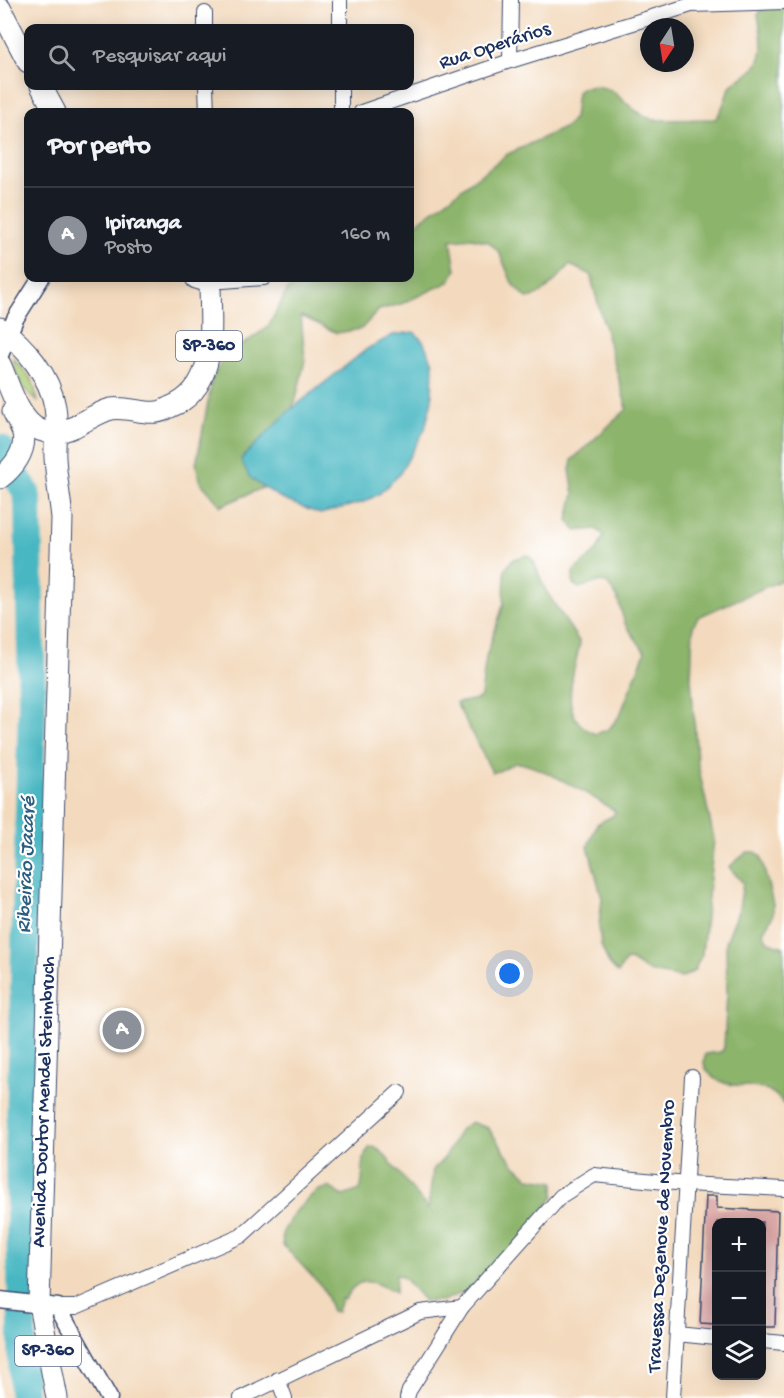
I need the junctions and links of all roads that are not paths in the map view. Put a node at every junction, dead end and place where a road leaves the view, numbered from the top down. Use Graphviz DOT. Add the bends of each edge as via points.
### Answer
graph roads {
  1 [pos="340,0"];
  2 [pos="511,0"];
  3 [pos="784,2"];
  4 [pos="690,3"];
  5 [pos="0,8"];
  6 [pos="204,13"];
  7 [pos="205,24"];
  8 [pos="340,24"];
  9 [pos="24,54"];
  10 [pos="510,61"];
  11 [pos="43,90"];
  12 [pos="206,90"];
  13 [pos="341,90"];
  14 [pos="53,108"];
  15 [pos="207,108"];
  16 [pos="341,108"];
  17 [pos="373,108"];
  18 [pos="38,282"];
  19 [pos="205,282"];
  20 [pos="4,331"];
  21 [pos="0,355"];
  22 [pos="0,364"];
  23 [pos="0,385"];
  24 [pos="56,432"];
  25 [pos="0,478"];
  26 [pos="692,1077"];
  27 [pos="399,1092"];
  28 [pos="686,1184"];
  29 [pos="784,1189"];
  30 [pos="0,1300"];
  31 [pos="42,1305"];
  32 [pos="462,1307"];
  33 [pos="677,1334"];
  34 [pos="712,1338"];
  35 [pos="766,1341"];
  36 [pos="784,1343"];
  37 [pos="278,1379"];
  38 [pos="57,1398"];
  39 [pos="109,1398"];
  40 [pos="241,1398"];
  41 [pos="285,1398"];
  42 [pos="407,1398"];
  43 [pos="673,1398"];
  1 -- 8 [label="street"];
  2 -- 10 [label="street"];
  3 -- 4 [label="street, Rua Operários"];
  4 -- 10 [label="street, Rua Operários"];
  5 -- 9 [label="main road"];
  6 -- 7 [label="street"];
  10 -- 17 [label="street, Rua Operários"];
  11 -- 14 [label="main road"];
  12 -- 15 [label="street"];
  13 -- 16 [label="street"];
  18 -- 20 [label="street"];
  19 -- 24 [label="main road, SP-360" via="209,351 203,377 192,393 158,412 112,409"];
  20 -- 21 [label="street"];
  20 -- 24 [label="main road, Avenida Doutor Mendel Steimbruch" via="27,352 51,392"];
  22 -- 24 [label="main road" via="21,413 38,430"];
  23 -- 25 [label="main road" via="23,434 20,455 11,470"];
  24 -- 31 [label="main road, Avenida Doutor Mendel Steimbruch / SP-360" via="55,462 63,518"];
  26 -- 28 [label="street, Travessa Dezenove de Novembro"];
  27 -- 31 [label="street" via="240,1236 76,1307"];
  28 -- 29 [label="street"];
  28 -- 32 [label="street" via="594,1175 561,1196"];
  28 -- 33 [label="street, Travessa Dezenove de Novembro"];
  30 -- 31 [label="street"];
  31 -- 38 [label="main road, SP-360"];
  31 -- 39 [label="street"];
  32 -- 37 [label="street" via="420,1312"];
  32 -- 42 [label="street"];
  33 -- 34 [label="street"];
  33 -- 43 [label="street, Travessa Dezenove de Novembro"];
  35 -- 36 [label="street"];
  37 -- 40 [label="street"];
  37 -- 41 [label="street"];
}
